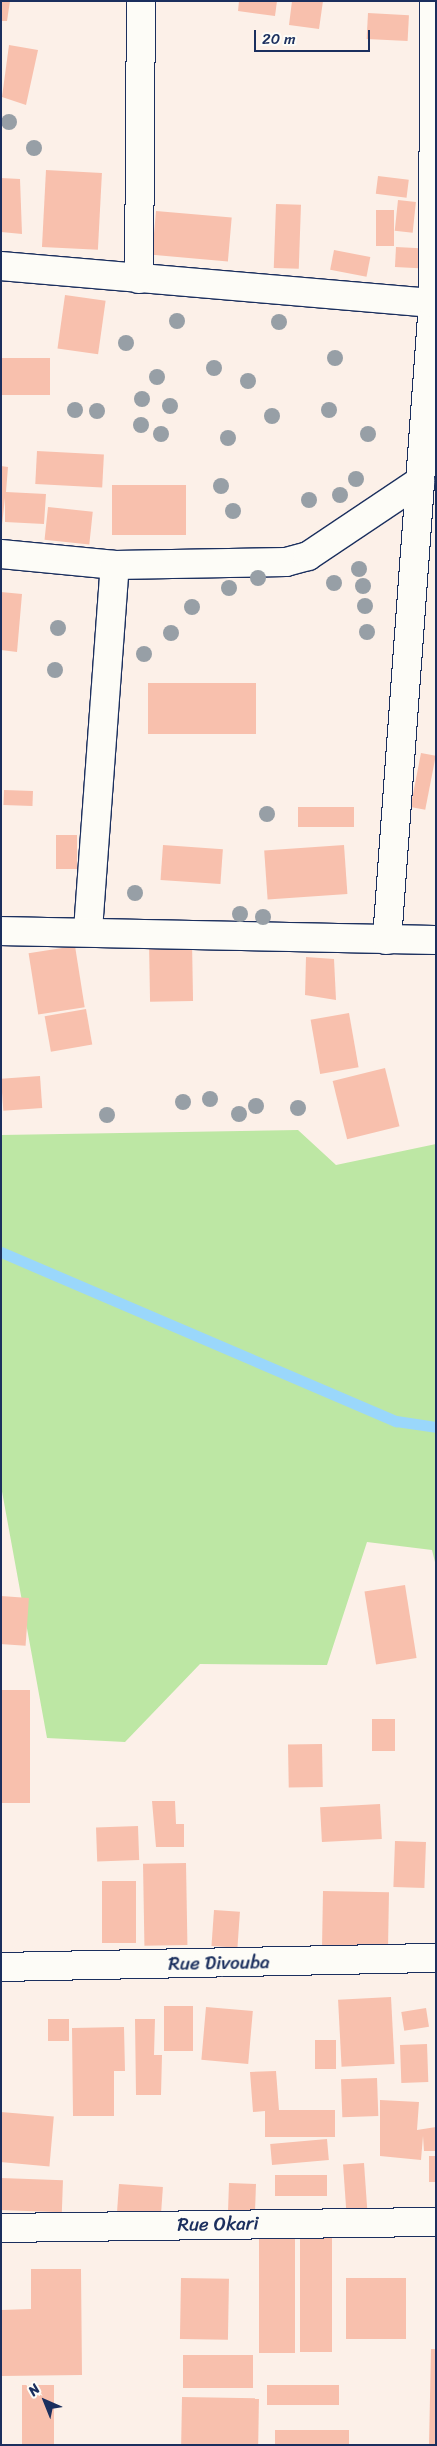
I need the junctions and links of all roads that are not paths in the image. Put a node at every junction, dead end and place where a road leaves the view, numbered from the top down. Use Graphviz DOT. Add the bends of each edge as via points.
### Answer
graph roads {
  1 [pos="141,1"];
  2 [pos="434,1"];
  3 [pos="434,168"];
  4 [pos="1,266"];
  5 [pos="138,279"];
  6 [pos="433,303"];
  7 [pos="430,445"];
  8 [pos="420,481"];
  9 [pos="1,554"];
  10 [pos="115,565"];
  11 [pos="88,930"];
  12 [pos="1,931"];
  13 [pos="387,940"];
  14 [pos="436,940"];
  15 [pos="436,1958"];
  16 [pos="1,1967"];
  17 [pos="436,2222"];
  18 [pos="1,2228"];
  1 -- 5 [label="street"];
  2 -- 3 [label="street"];
  3 -- 6 [label="street"];
  4 -- 5 [label="street"];
  5 -- 6 [label="street"];
  6 -- 7 [label="street"];
  7 -- 8 [label="street"];
  8 -- 10 [label="street" via="332,542 294,560"];
  8 -- 13 [label="street"];
  9 -- 10 [label="street"];
  10 -- 11 [label="street"];
  11 -- 12 [label="street"];
  11 -- 13 [label="street"];
  13 -- 14 [label="street"];
  15 -- 16 [label="street, Rue Divouba"];
  17 -- 18 [label="street, Rue Okari"];
}
